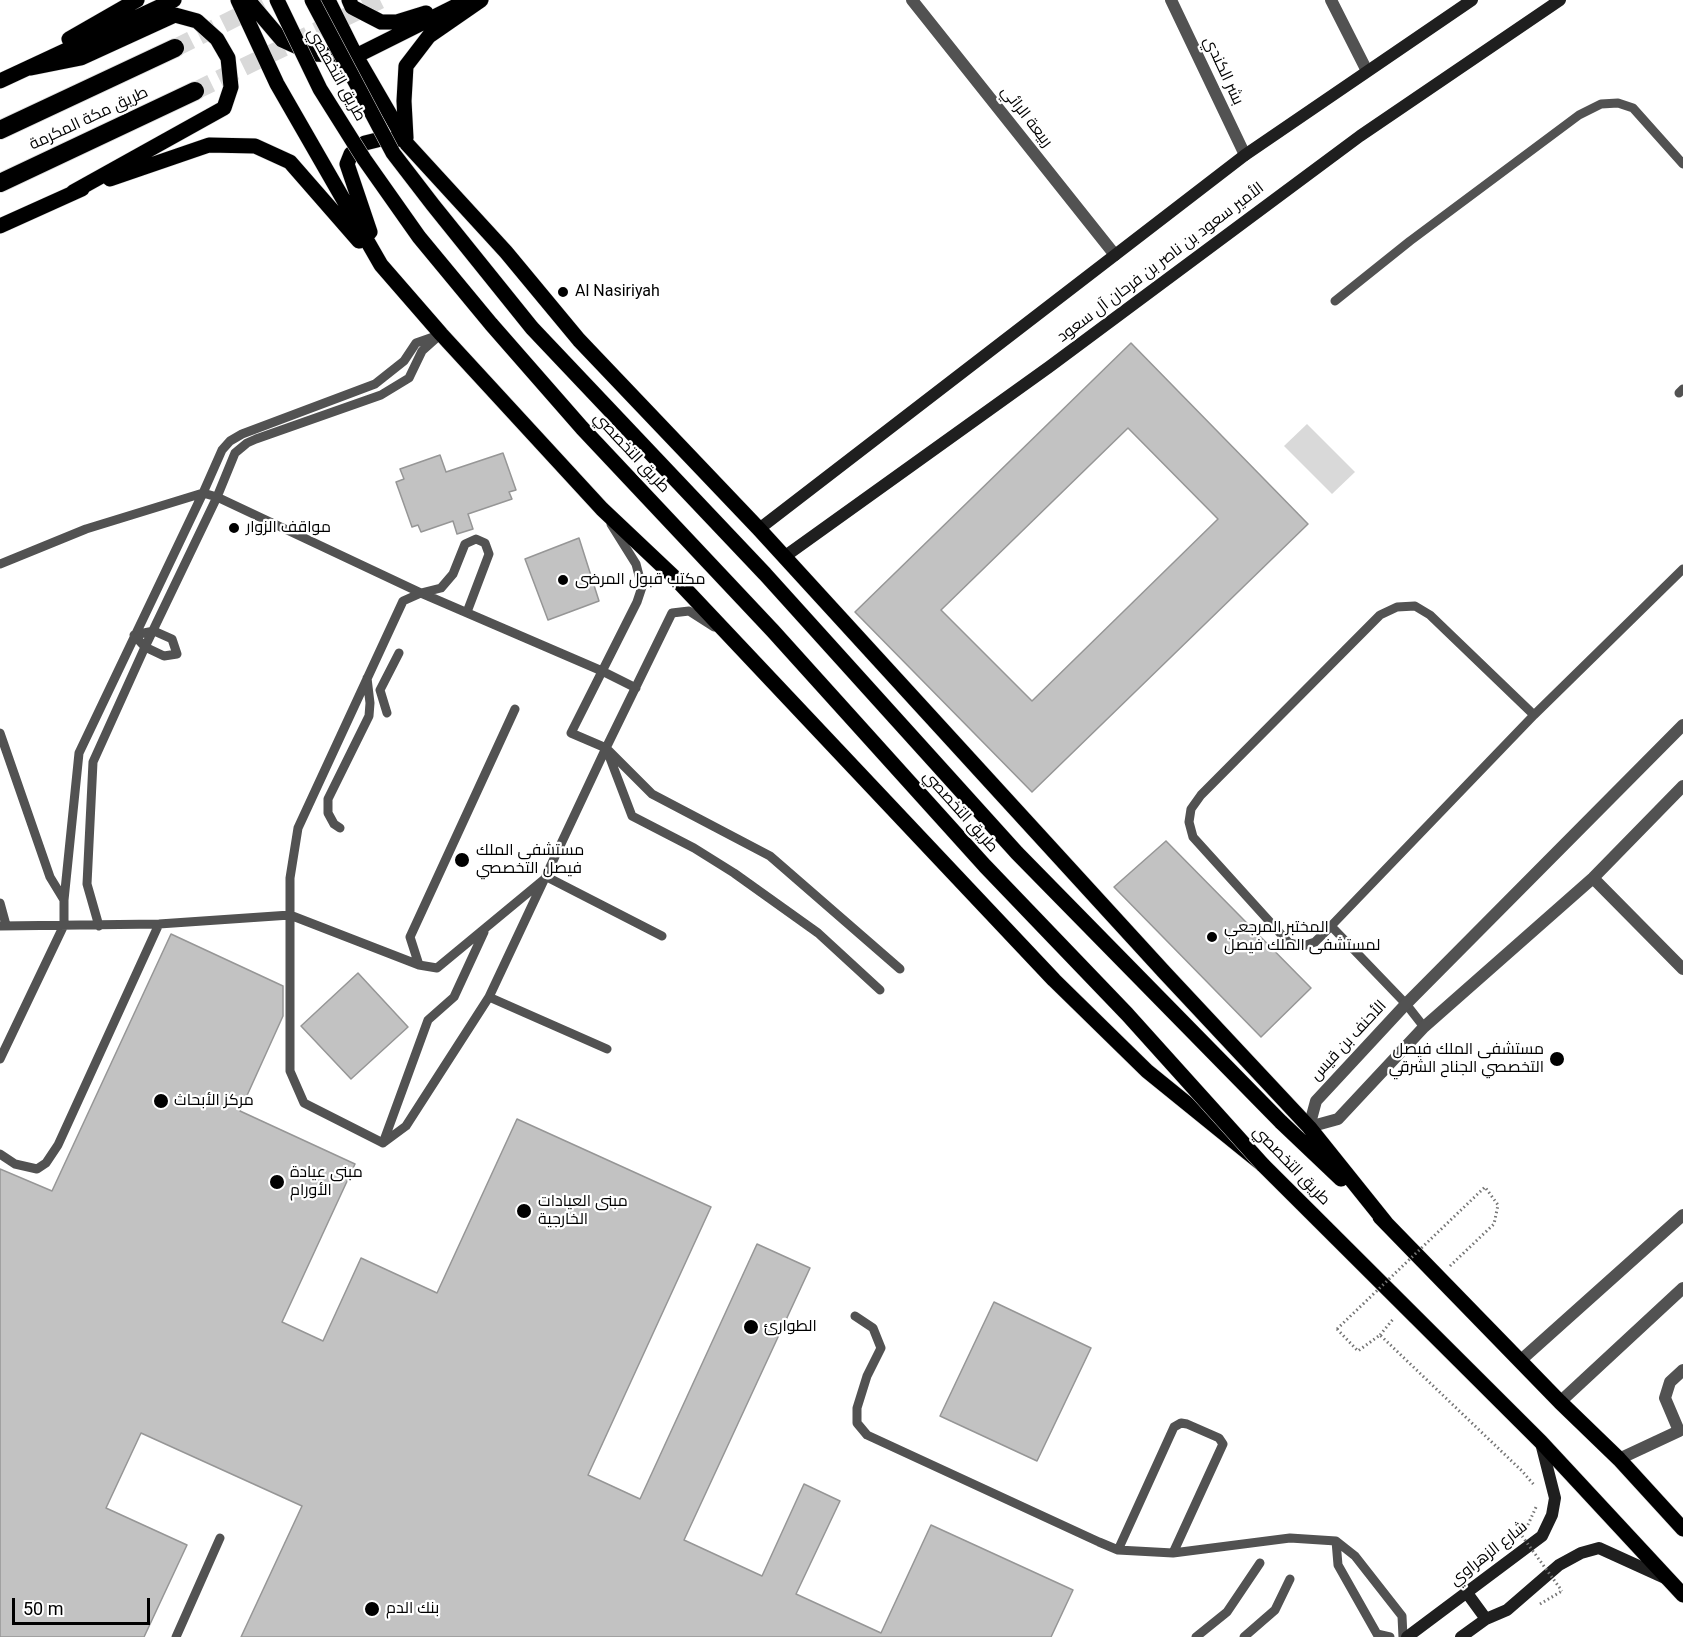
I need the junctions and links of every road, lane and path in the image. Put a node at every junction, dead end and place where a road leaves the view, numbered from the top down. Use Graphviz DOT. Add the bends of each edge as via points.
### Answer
graph roads {
  1 [pos="137,0"];
  2 [pos="174,0"];
  3 [pos="238,0"];
  4 [pos="248,0"];
  5 [pos="277,0"];
  6 [pos="312,0"];
  7 [pos="328,0"];
  8 [pos="349,0"];
  9 [pos="458,0"];
  10 [pos="468,0"];
  11 [pos="481,0"];
  12 [pos="912,0"];
  13 [pos="1171,0"];
  14 [pos="1331,0"];
  15 [pos="1472,0"];
  16 [pos="1560,0"];
  17 [pos="175,48"];
  18 [pos="356,56"];
  19 [pos="31,68"];
  20 [pos="1368,71"];
  21 [pos="0,81"];
  22 [pos="195,91"];
  23 [pos="0,130"];
  24 [pos="407,144"];
  25 [pos="1245,155"];
  26 [pos="1683,164"];
  27 [pos="0,183"];
  28 [pos="73,192"];
  29 [pos="0,226"];
  30 [pos="1115,255"];
  31 [pos="381,265"];
  32 [pos="1335,301"];
  33 [pos="441,334"];
  34 [pos="203,493"];
  35 [pos="217,497"];
  36 [pos="602,509"];
  37 [pos="759,529"];
  38 [pos="784,557"];
  39 [pos="0,564"];
  40 [pos="1683,568"];
  41 [pos="421,593"];
  42 [pos="467,612"];
  43 [pos="154,631"];
  44 [pos="134,635"];
  45 [pos="729,637"];
  46 [pos="145,647"];
  47 [pos="399,653"];
  48 [pos="602,671"];
  49 [pos="367,678"];
  50 [pos="636,688"];
  51 [pos="515,709"];
  52 [pos="387,713"];
  53 [pos="1534,715"];
  54 [pos="1683,725"];
  55 [pos="0,733"];
  56 [pos="606,747"];
  57 [pos="1683,786"];
  58 [pos="340,828"];
  59 [pos="547,877"];
  60 [pos="1593,878"];
  61 [pos="64,900"];
  62 [pos="0,903"];
  63 [pos="290,915"];
  64 [pos="159,924"];
  65 [pos="64,925"];
  66 [pos="3,926"];
  67 [pos="99,926"];
  68 [pos="1331,926"];
  69 [pos="485,929"];
  70 [pos="662,936"];
  71 [pos="419,965"];
  72 [pos="900,969"];
  73 [pos="1683,969"];
  74 [pos="880,990"];
  75 [pos="489,997"];
  76 [pos="1406,1004"];
  77 [pos="1424,1027"];
  78 [pos="607,1049"];
  79 [pos="0,1059"];
  80 [pos="1309,1127"];
  81 [pos="383,1143"];
  82 [pos="0,1154"];
  83 [pos="1263,1165"];
  84 [pos="1683,1215"];
  85 [pos="1386,1223"];
  86 [pos="1439,1277"];
  87 [pos="1683,1288"];
  88 [pos="855,1316"];
  89 [pos="1521,1360"];
  90 [pos="1683,1370"];
  91 [pos="1560,1402"];
  92 [pos="1541,1442"];
  93 [pos="1619,1459"];
  94 [pos="1541,1493"];
  95 [pos="1537,1504"];
  96 [pos="1683,1529"];
  97 [pos="220,1538"];
  98 [pos="1336,1541"];
  99 [pos="1118,1550"];
  100 [pos="1173,1554"];
  101 [pos="1260,1563"];
  102 [pos="1290,1579"];
  103 [pos="1670,1581"];
  104 [pos="1562,1591"];
  105 [pos="1467,1593"];
  106 [pos="1683,1595"];
  107 [pos="1486,1619"];
  108 [pos="176,1637"];
  109 [pos="1196,1637"];
  110 [pos="1244,1637"];
  111 [pos="1390,1637"];
  112 [pos="1405,1637"];
  113 [pos="1461,1637"];
  1 -- 19 [label="main road" via="68,40"];
  2 -- 19 [label="main road"];
  3 -- 31 [label="main road" via="277,84"];
  4 -- 18 [label="main road" via="282,40 313,54"];
  5 -- 83 [label="main road, طريق التخصصي, bridge" via="320,89 364,159 419,237 491,324 582,428"];
  6 -- 85 [label="main road, طريق التخصصي, bridge" via="393,153 532,328 765,574 1017,853 1281,1122"];
  7 -- 18 [label="main road"];
  8 -- 9 [label="main road" via="352,8 381,22 405,19"];
  10 -- 18 [label="main road"];
  11 -- 24 [label="main road" via="429,36 406,66"];
  12 -- 30 [label="street, ربيعة الرائي"];
  13 -- 25 [label="street, بشر الكندي"];
  14 -- 20 [label="street"];
  15 -- 20 [label="street, الأمير سعود بن ناصر بن فرحان آل سعود"];
  16 -- 38 [label="street, الأمير سعود بن ناصر بن فرحان آل سعود" via="1360,136"];
  17 -- 23 [label="highway, طريق مكة المكرمة"];
  18 -- 24 [label="main road"];
  19 -- 21 [label="main road"];
  19 -- 28 [label="main road" via="81,57 175,15 197,21 217,39 228,58 231,87 224,108"];
  20 -- 25 [label="street, الأمير سعود بن ناصر بن فرحان آل سعود"];
  22 -- 27 [label="highway, طريق مكة المكرمة"];
  24 -- 31 [label="main road" via="381,139 365,143 351,154 347,164"];
  24 -- 37 [label="main road" via="506,252 579,340"];
  25 -- 30 [label="street, الأمير سعود بن ناصر بن فرحان آل سعود"];
  26 -- 32 [label="lane" via="1633,108 1618,103 1601,104 1580,115 1410,240"];
  28 -- 29 [label="main road"];
  28 -- 31 [label="main road" via="209,145 255,146 290,162"];
  30 -- 37 [label="street, الأمير سعود بن ناصر بن فرحان آل سعود"];
  31 -- 33 [label="main road"];
  33 -- 34 [label="lane" via="416,343 404,361 375,384 230,441"];
  33 -- 35 [label="lane" via="422,351 410,378 381,395 247,443 235,453"];
  33 -- 36 [label="main road"];
  34 -- 35 [label="lane"];
  34 -- 39 [label="lane" via="86,530"];
  34 -- 44 [label="lane"];
  35 -- 41 [label="lane"];
  35 -- 43 [label="lane"];
  36 -- 45 [label="main road" via="674,577"];
  36 -- 48 [label="lane" via="636,564 642,587"];
  37 -- 38 [label="main road"];
  38 -- 80 [label="main road"];
  40 -- 53 [label="lane"];
  41 -- 42 [label="lane"];
  41 -- 42 [label="lane" via="441,588 453,574 465,544 476,540 485,543 489,554"];
  41 -- 49 [label="lane" via="403,601"];
  42 -- 48 [label="lane"];
  43 -- 44 [label="lane"];
  43 -- 46 [label="lane"];
  43 -- 46 [label="lane" via="172,639 177,654 164,656"];
  44 -- 46 [label="lane"];
  44 -- 61 [label="lane" via="79,753"];
  45 -- 50 [label="lane" via="689,611 672,613"];
  45 -- 83 [label="main road" via="1063,988 1147,1071"];
  46 -- 67 [label="lane" via="93,762 87,884"];
  47 -- 52 [label="lane" via="380,690"];
  48 -- 50 [label="lane"];
  48 -- 56 [label="lane" via="571,733"];
  49 -- 58 [label="lane" via="369,716 328,799 328,813"];
  49 -- 63 [label="lane" via="298,828 290,878"];
  50 -- 56 [label="lane"];
  51 -- 71 [label="lane" via="410,937"];
  53 -- 68 [label="lane"];
  53 -- 68 [label="lane" via="1430,615 1415,606 1397,607 1380,615 1201,795 1191,809 1193,837 1289,943 1303,946 1315,942"];
  54 -- 76 [label="street, الأحنف بن قيس"];
  55 -- 61 [label="lane" via="50,877"];
  56 -- 59 [label="lane"];
  56 -- 72 [label="lane" via="652,794 770,856"];
  56 -- 74 [label="lane" via="632,816 734,873 819,933"];
  57 -- 60 [label="street"];
  59 -- 69 [label="lane"];
  59 -- 70 [label="lane"];
  59 -- 75 [label="lane"];
  60 -- 73 [label="street"];
  60 -- 77 [label="street"];
  61 -- 65 [label="lane"];
  62 -- 66 [label="lane"];
  63 -- 64 [label="lane"];
  63 -- 71 [label="lane"];
  63 -- 81 [label="lane" via="290,1071 304,1103"];
  64 -- 67 [label="lane"];
  64 -- 82 [label="lane" via="58,1145 46,1163 37,1169 15,1164"];
  65 -- 66 [label="lane"];
  65 -- 67 [label="lane"];
  65 -- 79 [label="lane"];
  68 -- 76 [label="lane"];
  69 -- 71 [label="lane" via="437,968"];
  69 -- 81 [label="lane" via="454,998 428,1020"];
  75 -- 78 [label="lane"];
  75 -- 81 [label="lane" via="406,1126"];
  76 -- 77 [label="lane"];
  76 -- 80 [label="street, الأحنف بن قيس" via="1316,1101"];
  77 -- 80 [label="street" via="1338,1119"];
  80 -- 85 [label="main road"];
  83 -- 92 [label="main road, طريق التخصصي"];
  84 -- 89 [label="street"];
  85 -- 86 [label="main road, طريق التخصصي"];
  86 -- 89 [label="main road, طريق التخصصي"];
  86 -- 94 [label="path, bridge" via="1494,1224 1498,1205 1485,1187 1337,1329 1358,1351 1380,1335"];
  87 -- 91 [label="street"];
  88 -- 99 [label="lane" via="873,1328 881,1348 857,1408 857,1423 867,1435"];
  89 -- 91 [label="main road, طريق التخصصي"];
  90 -- 93 [label="street" via="1670,1382 1665,1398 1678,1431"];
  91 -- 93 [label="main road, طريق التخصصي"];
  92 -- 103 [label="main road, طريق التخصصي"];
  92 -- 105 [label="street, شارع الزهراوي" via="1555,1498 1542,1536"];
  93 -- 96 [label="main road, طريق التخصصي"];
  95 -- 104 [label="path, bridge" via="1522,1536"];
  97 -- 108 [label="lane"];
  98 -- 100 [label="lane" via="1290,1538"];
  98 -- 111 [label="lane" via="1338,1565 1377,1634"];
  98 -- 112 [label="lane" via="1355,1556 1402,1616"];
  99 -- 100 [label="lane"];
  99 -- 100 [label="lane" via="1174,1427 1181,1423 1219,1438 1223,1444"];
  101 -- 109 [label="lane" via="1227,1612"];
  102 -- 110 [label="lane" via="1275,1610"];
  103 -- 106 [label="main road, طريق التخصصي"];
  103 -- 107 [label="street" via="1599,1548 1559,1565 1507,1610"];
  105 -- 107 [label="street"];
  105 -- 112 [label="street, شارع الزهراوي"];
  107 -- 113 [label="street"];
}
